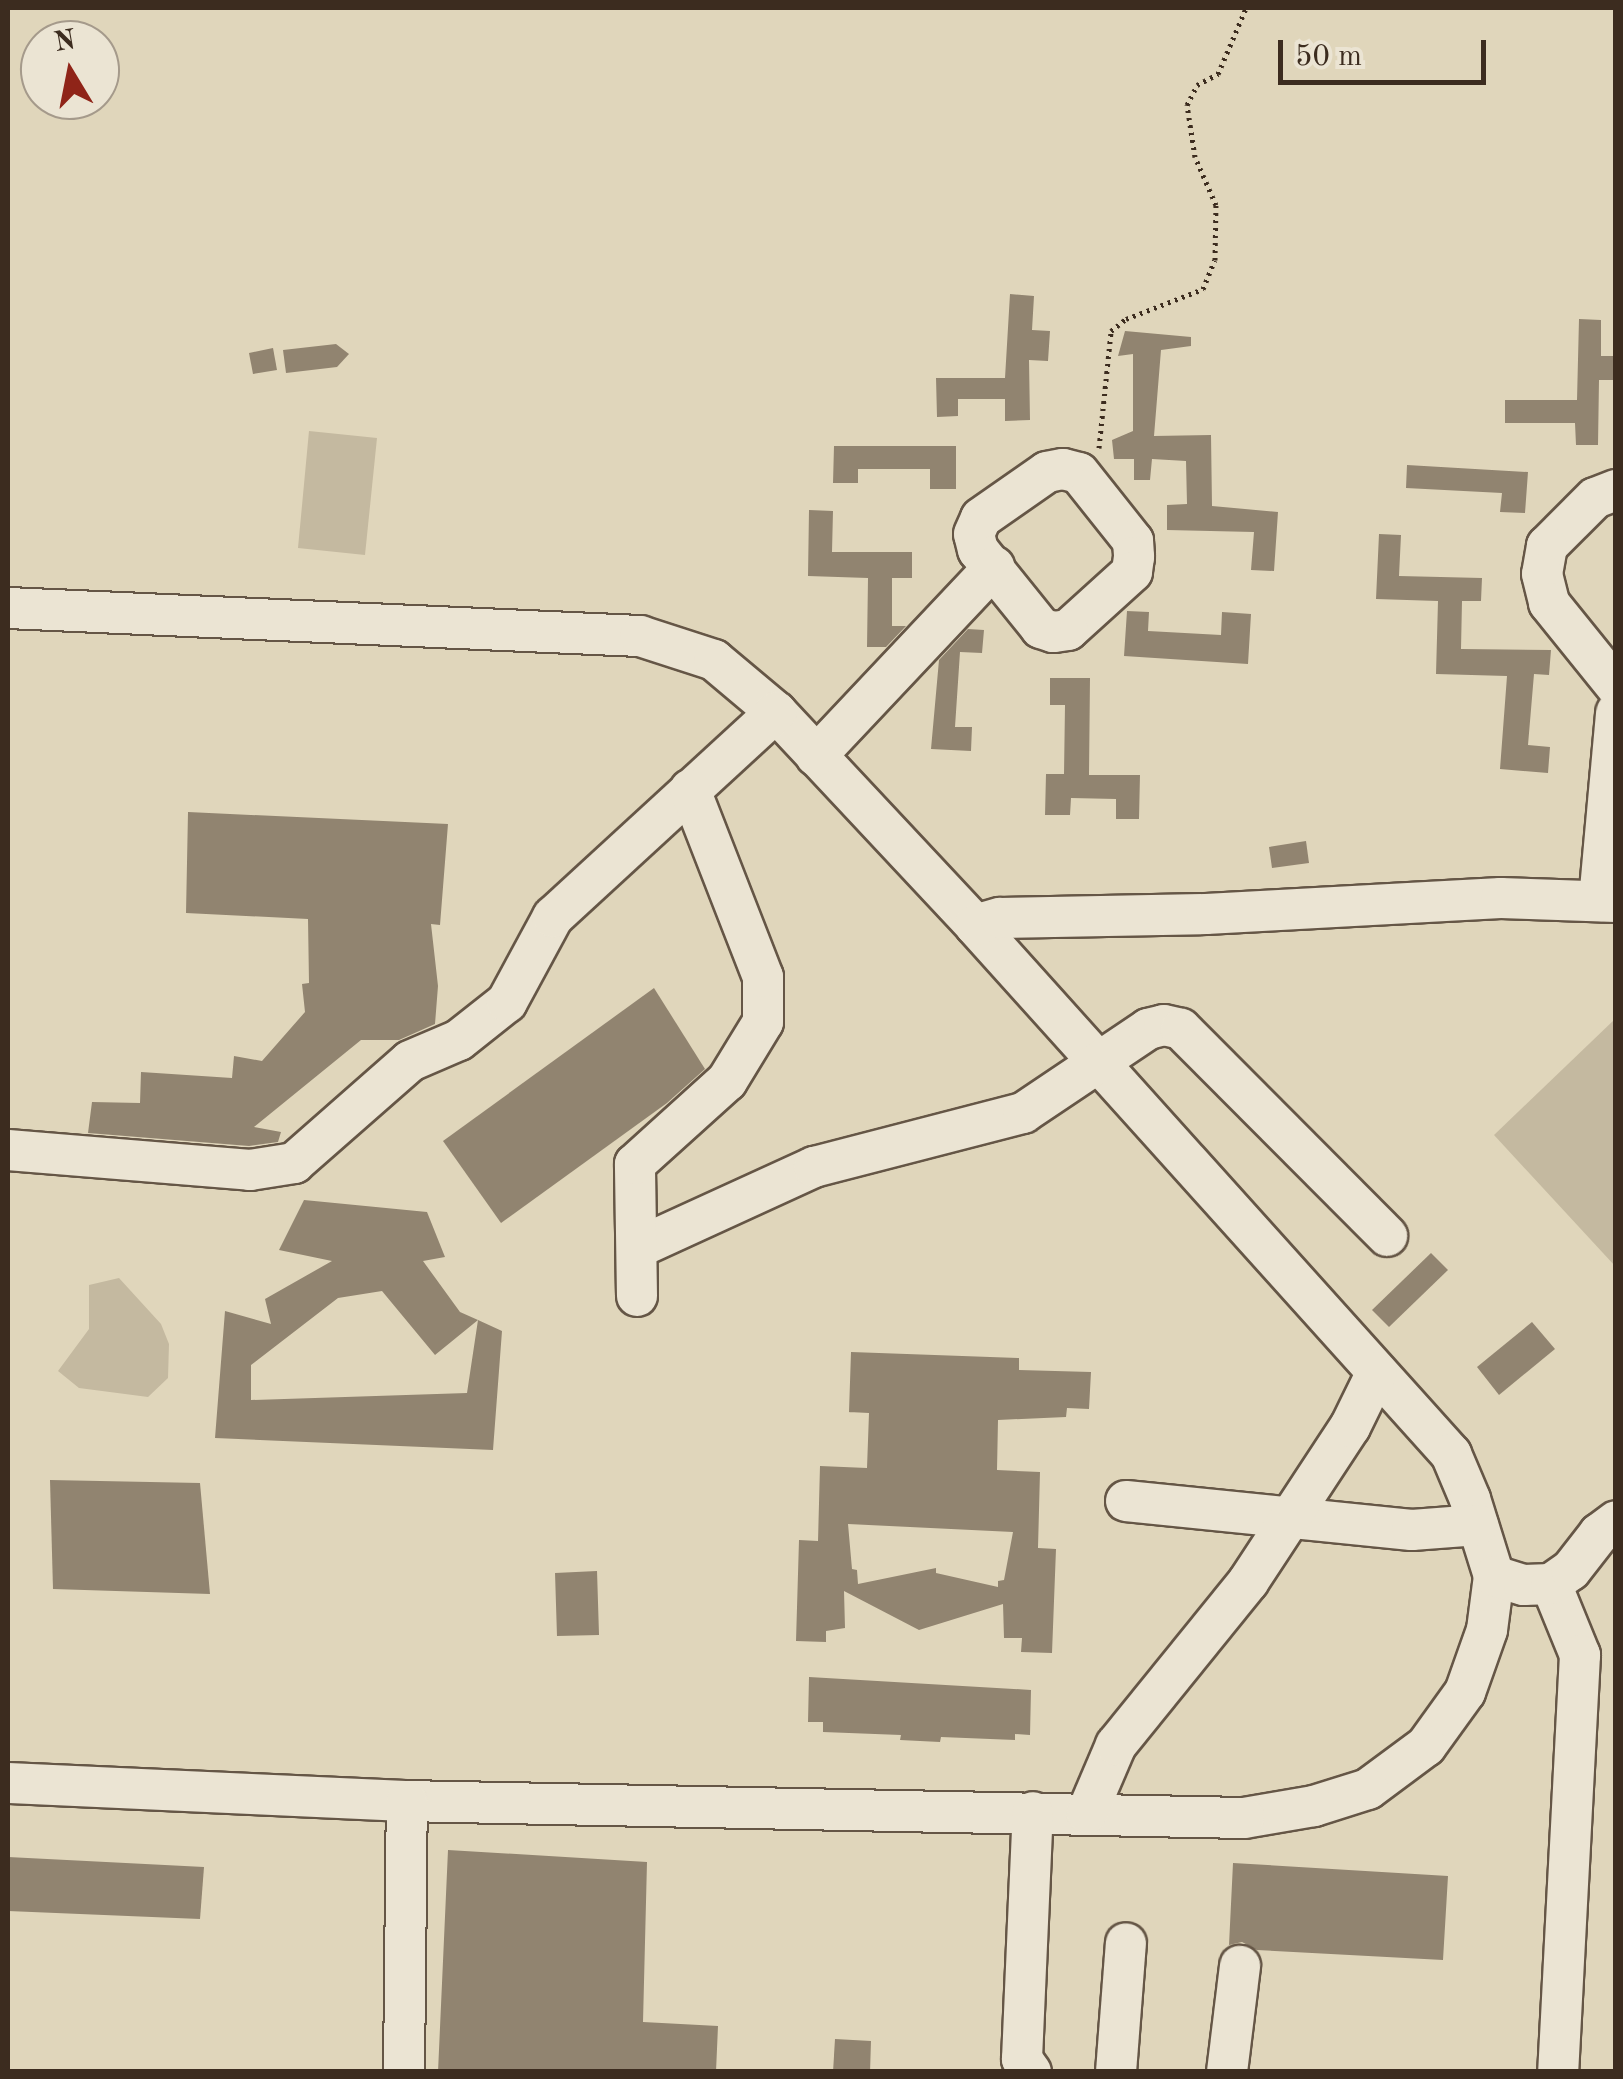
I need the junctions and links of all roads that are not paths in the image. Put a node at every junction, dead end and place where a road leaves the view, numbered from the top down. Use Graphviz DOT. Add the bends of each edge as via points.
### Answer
graph roads {
  1 [pos="1616,490"];
  2 [pos="994,567"];
  3 [pos="8,608"];
  4 [pos="1616,686"];
  5 [pos="776,712"];
  6 [pos="1616,712"];
  7 [pos="816,756"];
  8 [pos="690,790"];
  9 [pos="1608,902"];
  10 [pos="975,925"];
  11 [pos="1098,1062"];
  12 [pos="8,1150"];
  13 [pos="1387,1236"];
  14 [pos="636,1248"];
  15 [pos="637,1296"];
  16 [pos="1377,1372"];
  17 [pos="1126,1501"];
  18 [pos="1290,1518"];
  19 [pos="1616,1521"];
  20 [pos="1478,1525"];
  21 [pos="1494,1576"];
  22 [pos="1550,1584"];
  23 [pos="8,1783"];
  24 [pos="407,1801"];
  25 [pos="1033,1812"];
  26 [pos="1087,1813"];
  27 [pos="1126,1943"];
  28 [pos="1240,1966"];
  29 [pos="404,2072"];
  30 [pos="1031,2072"];
  31 [pos="1116,2072"];
  32 [pos="1227,2072"];
  33 [pos="1558,2072"];
  1 -- 4 [label="lane" via="1595,498 1548,546 1542,574 1549,603"];
  2 -- 2 [label="lane" via="978,550 974,534 981,518 1048,472 1063,469 1078,474 1133,541 1132,572 1068,630 1042,628"];
  2 -- 7 [label="lane"];
  3 -- 5 [label="lane" via="640,636 714,660"];
  5 -- 7 [label="lane"];
  5 -- 8 [label="lane"];
  6 -- 9 [label="lane"];
  7 -- 10 [label="lane"];
  8 -- 12 [label="lane" via="553,917 507,1002 459,1040 410,1060 294,1163 250,1170"];
  8 -- 14 [label="lane" via="762,976 763,1022 727,1080 636,1164"];
  9 -- 10 [label="lane" via="1501,898 1000,918"];
  10 -- 11 [label="lane"];
  11 -- 13 [label="lane" via="1148,1029 1181,1030"];
  11 -- 14 [label="lane" via="1023,1113 814,1166"];
  11 -- 16 [label="lane"];
  14 -- 15 [label="lane"];
  16 -- 18 [label="lane"];
  16 -- 20 [label="lane" via="1451,1454"];
  17 -- 18 [label="lane"];
  18 -- 20 [label="lane" via="1436,1531"];
  18 -- 26 [label="lane" via="1248,1582 1116,1745"];
  19 -- 22 [label="lane" via="1572,1570"];
  20 -- 21 [label="lane"];
  21 -- 22 [label="lane"];
  21 -- 26 [label="lane" via="1487,1630 1465,1692 1426,1746 1368,1789 1244,1818"];
  22 -- 33 [label="lane" via="1580,1655"];
  23 -- 24 [label="lane"];
  24 -- 25 [label="lane"];
  24 -- 29 [label="lane"];
  25 -- 26 [label="lane"];
  25 -- 30 [label="lane" via="1022,2059"];
  27 -- 31 [label="lane"];
  28 -- 32 [label="lane"];
}
